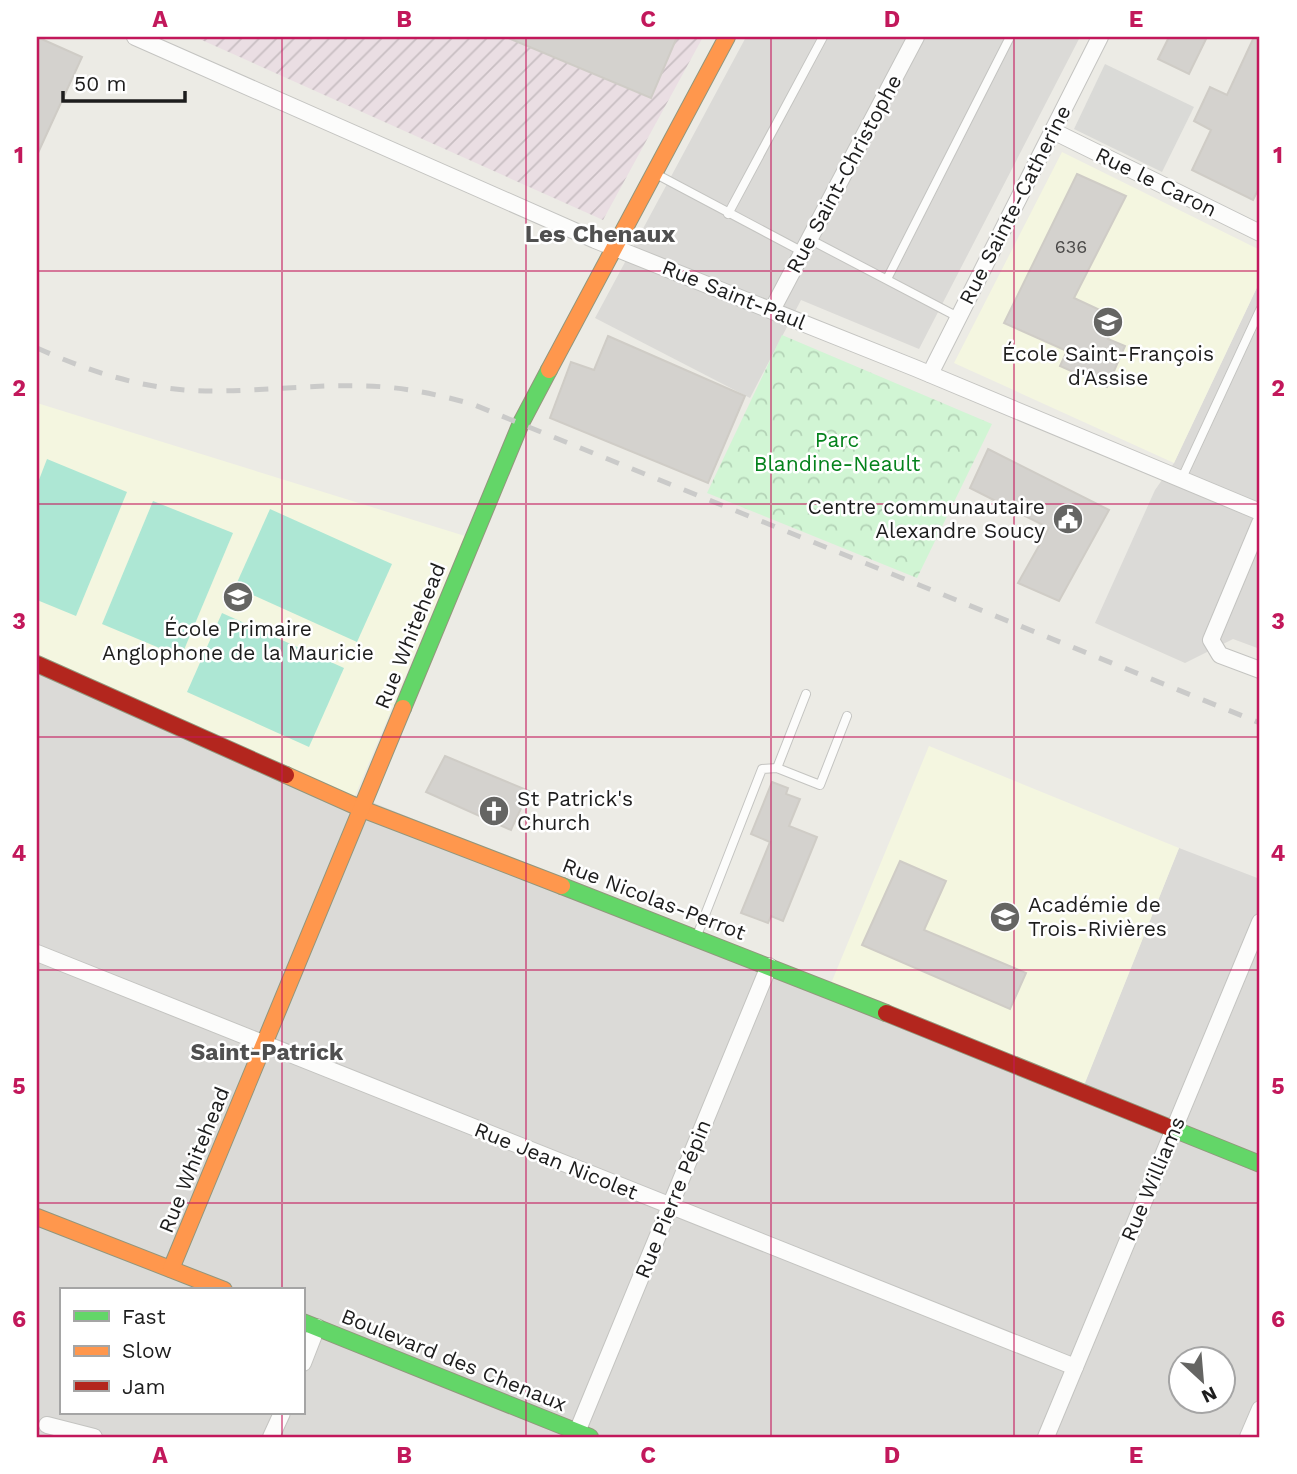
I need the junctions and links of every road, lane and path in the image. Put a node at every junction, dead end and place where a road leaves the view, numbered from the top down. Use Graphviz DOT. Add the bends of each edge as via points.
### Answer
graph roads {
  1 [pos="135,37"];
  2 [pos="727,37"];
  3 [pos="823,37"];
  4 [pos="916,37"];
  5 [pos="1010,37"];
  6 [pos="1100,37"];
  7 [pos="1053,131"];
  8 [pos="654,173"];
  9 [pos="728,214"];
  10 [pos="1260,233"];
  11 [pos="806,246"];
  12 [pos="614,248"];
  13 [pos="887,279"];
  14 [pos="772,310"];
  15 [pos="1260,310"];
  16 [pos="958,317"];
  17 [pos="930,374"];
  18 [pos="1182,478"];
  19 [pos="1260,512"];
  20 [pos="1260,523"];
  21 [pos="37,664"];
  22 [pos="1260,670"];
  23 [pos="806,694"];
  24 [pos="847,716"];
  25 [pos="777,768"];
  26 [pos="362,808"];
  27 [pos="1260,922"];
  28 [pos="696,938"];
  29 [pos="37,953"];
  30 [pos="769,966"];
  31 [pos="264,1045"];
  32 [pos="1174,1129"];
  33 [pos="1260,1164"];
  34 [pos="670,1206"];
  35 [pos="37,1217"];
  36 [pos="171,1269"];
  37 [pos="219,1288"];
  38 [pos="310,1324"];
  39 [pos="304,1357"];
  40 [pos="1075,1367"];
  41 [pos="1260,1409"];
  42 [pos="282,1414"];
  43 [pos="47,1425"];
  44 [pos="583,1435"];
  45 [pos="94,1437"];
  46 [pos="271,1437"];
  47 [pos="1046,1437"];
  48 [pos="1248,1437"];
  1 -- 12 [label="street, Rue Saint-Paul"];
  2 -- 8 [label="street, Rue Whitehead"];
  3 -- 9 [label="lane"];
  4 -- 11 [label="street, Rue Saint-Christophe"];
  5 -- 13 [label="lane"];
  6 -- 7 [label="street, Rue Sainte-Catherine"];
  7 -- 10 [label="street, Rue le Caron"];
  7 -- 16 [label="street, Rue Sainte-Catherine"];
  8 -- 9 [label="lane"];
  8 -- 12 [label="street, Rue Whitehead"];
  9 -- 11 [label="lane"];
  11 -- 13 [label="lane"];
  11 -- 14 [label="street, Rue Saint-Christophe"];
  12 -- 14 [label="street, Rue Saint-Paul"];
  12 -- 26 [label="street, Rue Whitehead" via="521,423"];
  13 -- 16 [label="lane"];
  14 -- 17 [label="street, Rue Saint-Paul"];
  15 -- 18 [label="lane"];
  16 -- 17 [label="street, Rue Sainte-Catherine"];
  17 -- 18 [label="street, Rue Saint-Paul"];
  18 -- 19 [label="street, Rue Saint-Paul"];
  20 -- 22 [label="street" via="1212,637 1213,648 1220,655"];
  21 -- 26 [label="street, Rue Nicolas-Perrot"];
  23 -- 25 [label="lane"];
  24 -- 25 [label="lane" via="820,785"];
  25 -- 28 [label="lane" via="762,769"];
  26 -- 28 [label="street, Rue Nicolas-Perrot"];
  26 -- 31 [label="street, Rue Whitehead"];
  27 -- 32 [label="street, Rue Williams"];
  28 -- 30 [label="street, Rue Nicolas-Perrot"];
  29 -- 31 [label="street, Rue Jean Nicolet"];
  30 -- 32 [label="street, Rue Nicolas-Perrot"];
  30 -- 34 [label="street, Rue Pierre Pépin"];
  31 -- 34 [label="street, Rue Jean Nicolet"];
  31 -- 36 [label="street, Rue Whitehead"];
  32 -- 33 [label="street, Rue Nicolas-Perrot"];
  32 -- 40 [label="street, Rue Williams"];
  34 -- 40 [label="street, Rue Jean Nicolet"];
  34 -- 44 [label="street, Rue Pierre Pépin"];
  35 -- 36 [label="street"];
  36 -- 37 [label="street"];
  38 -- 39 [label="street"];
  38 -- 44 [label="street, Boulevard des Chenaux"];
  40 -- 47 [label="street, Rue Williams"];
  41 -- 48 [label="street"];
  42 -- 46 [label="street"];
  43 -- 45 [label="street"];
}
